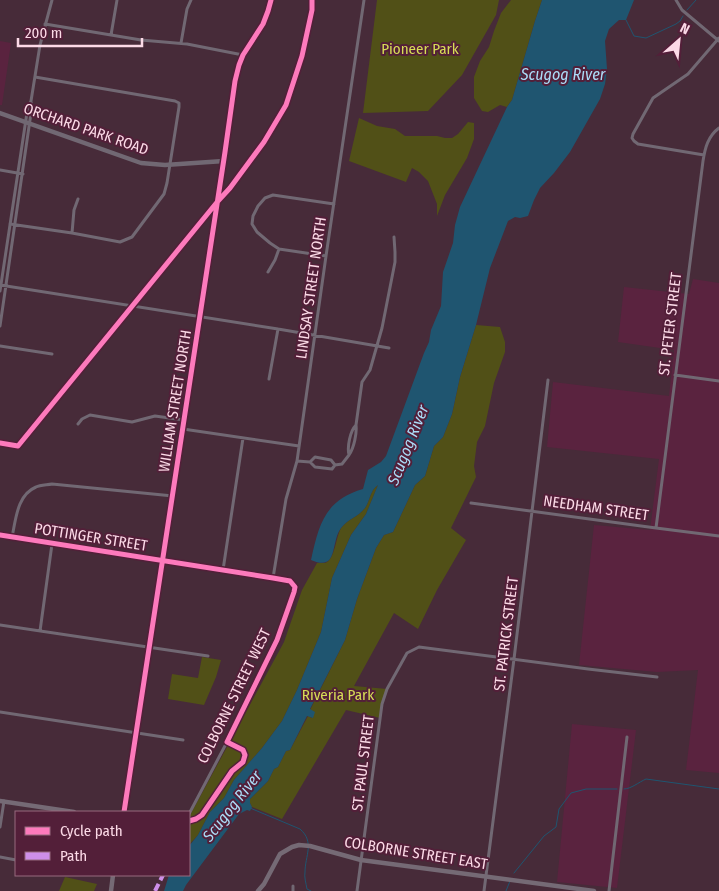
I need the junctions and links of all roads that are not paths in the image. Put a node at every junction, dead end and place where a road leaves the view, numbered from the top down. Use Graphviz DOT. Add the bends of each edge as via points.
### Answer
graph roads {
  1 [pos="52,0"];
  2 [pos="117,0"];
  3 [pos="191,0"];
  4 [pos="271,0"];
  5 [pos="364,0"];
  6 [pos="676,0"];
  7 [pos="45,24"];
  8 [pos="111,35"];
  9 [pos="718,40"];
  10 [pos="181,44"];
  11 [pos="243,54"];
  12 [pos="35,77"];
  13 [pos="0,114"];
  14 [pos="28,123"];
  15 [pos="719,128"];
  16 [pos="704,155"];
  17 [pos="224,161"];
  18 [pos="170,164"];
  19 [pos="0,170"];
  20 [pos="18,173"];
  21 [pos="22,174"];
  22 [pos="78,199"];
  23 [pos="334,204"];
  24 [pos="10,224"];
  25 [pos="15,225"];
  26 [pos="72,233"];
  27 [pos="394,237"];
  28 [pos="279,249"];
  29 [pos="326,256"];
  30 [pos="268,272"];
  31 [pos="0,285"];
  32 [pos="6,287"];
  33 [pos="0,291"];
  34 [pos="200,317"];
  35 [pos="0,326"];
  36 [pos="278,329"];
  37 [pos="315,335"];
  38 [pos="0,346"];
  39 [pos="376,346"];
  40 [pos="388,348"];
  41 [pos="52,354"];
  42 [pos="675,375"];
  43 [pos="269,379"];
  44 [pos="548,380"];
  45 [pos="719,380"];
  46 [pos="184,420"];
  47 [pos="78,424"];
  48 [pos="183,429"];
  49 [pos="243,438"];
  50 [pos="299,446"];
  51 [pos="297,462"];
  52 [pos="310,462"];
  53 [pos="335,465"];
  54 [pos="173,496"];
  55 [pos="471,503"];
  56 [pos="532,511"];
  57 [pos="656,528"];
  58 [pos="0,535"];
  59 [pos="719,536"];
  60 [pos="12,537"];
  61 [pos="52,544"];
  62 [pos="163,561"];
  63 [pos="223,570"];
  64 [pos="273,578"];
  65 [pos="294,587"];
  66 [pos="0,625"];
  67 [pos="40,631"];
  68 [pos="149,647"];
  69 [pos="208,656"];
  70 [pos="514,660"];
  71 [pos="657,677"];
  72 [pos="0,712"];
  73 [pos="136,733"];
  74 [pos="627,737"];
  75 [pos="183,740"];
  76 [pos="2,801"];
  77 [pos="67,811"];
  78 [pos="124,811"];
  79 [pos="190,812"];
  80 [pos="0,827"];
  81 [pos="0,857"];
  82 [pos="15,860"];
  83 [pos="362,860"];
  84 [pos="113,876"];
  85 [pos="486,877"];
  86 [pos="293,886"];
  87 [pos="111,891"];
  88 [pos="258,891"];
  89 [pos="293,891"];
  90 [pos="357,891"];
  91 [pos="484,891"];
  92 [pos="594,891"];
  93 [pos="609,891"];
  1 -- 7 [label="street"];
  2 -- 8 [label="street"];
  3 -- 10 [label="street"];
  4 -- 11 [label="street, WILLIAM STREET NORTH" via="264,24"];
  5 -- 23 [label="street, LINDSAY STREET NORTH"];
  6 -- 9 [label="street" via="682,10"];
  7 -- 8 [label="street"];
  7 -- 12 [label="street"];
  8 -- 10 [label="street"];
  9 -- 16 [label="street" via="688,74 653,98 632,138 638,144"];
  10 -- 11 [label="street"];
  11 -- 17 [label="street, WILLIAM STREET NORTH" via="235,81"];
  12 -- 14 [label="street"];
  12 -- 18 [label="street" via="179,103"];
  13 -- 14 [label="street, ORCHARD PARK ROAD"];
  14 -- 18 [label="street, ORCHARD PARK ROAD" via="141,163"];
  14 -- 20 [label="street"];
  14 -- 21 [label="street"];
  15 -- 16 [label="street, ST. PETER STREET" via="708,140"];
  16 -- 42 [label="street, ST. PETER STREET"];
  17 -- 18 [label="street, ORCHARD PARK ROAD"];
  17 -- 34 [label="street, WILLIAM STREET NORTH"];
  18 -- 26 [label="street" via="164,194 132,237 120,242"];
  19 -- 20 [label="street"];
  20 -- 21 [label="street"];
  20 -- 24 [label="street"];
  21 -- 25 [label="street"];
  22 -- 26 [label="street"];
  23 -- 28 [label="street" via="273,194 265,198 253,216 252,224"];
  23 -- 29 [label="street, LINDSAY STREET NORTH"];
  24 -- 25 [label="street"];
  24 -- 31 [label="street"];
  25 -- 26 [label="street"];
  25 -- 32 [label="street"];
  27 -- 39 [label="street" via="395,262"];
  28 -- 29 [label="street"];
  28 -- 30 [label="street"];
  29 -- 37 [label="street, LINDSAY STREET NORTH"];
  31 -- 32 [label="street"];
  31 -- 33 [label="street"];
  32 -- 34 [label="street"];
  32 -- 35 [label="street"];
  34 -- 36 [label="street"];
  34 -- 46 [label="street, WILLIAM STREET NORTH"];
  36 -- 37 [label="street"];
  36 -- 43 [label="street"];
  37 -- 39 [label="street"];
  37 -- 50 [label="street, LINDSAY STREET NORTH"];
  38 -- 41 [label="street"];
  39 -- 40 [label="street"];
  39 -- 53 [label="street" via="370,370 362,382 349,455 342,464"];
  42 -- 45 [label="street"];
  42 -- 57 [label="street, ST. PETER STREET"];
  44 -- 56 [label="street, ST. PATRICK STREET"];
  46 -- 47 [label="street" via="155,416 132,422 90,415"];
  46 -- 48 [label="street, WILLIAM STREET NORTH"];
  48 -- 49 [label="street"];
  48 -- 54 [label="street, WILLIAM STREET NORTH"];
  49 -- 50 [label="street"];
  49 -- 63 [label="street"];
  50 -- 51 [label="street, LINDSAY STREET NORTH"];
  51 -- 52 [label="street"];
  51 -- 64 [label="street, LINDSAY STREET NORTH" via="286,499"];
  52 -- 53 [label="street" via="316,457 331,460"];
  52 -- 53 [label="street" via="314,467 332,469"];
  54 -- 60 [label="street" via="52,484 36,487 20,503"];
  54 -- 62 [label="street, WILLIAM STREET NORTH"];
  55 -- 56 [label="street, NEEDHAM STREET"];
  56 -- 57 [label="street, NEEDHAM STREET"];
  56 -- 70 [label="street, ST. PATRICK STREET"];
  57 -- 59 [label="street, NEEDHAM STREET"];
  58 -- 60 [label="street, POTTINGER STREET"];
  60 -- 61 [label="street, POTTINGER STREET"];
  61 -- 62 [label="street, POTTINGER STREET"];
  61 -- 67 [label="street"];
  62 -- 63 [label="street, POTTINGER STREET"];
  62 -- 68 [label="street, WILLIAM STREET NORTH"];
  63 -- 64 [label="street, POTTINGER STREET"];
  64 -- 65 [label="street, POTTINGER STREET" via="290,581"];
  65 -- 79 [label="street, COLBORNE STREET WEST" via="278,640"];
  66 -- 67 [label="street"];
  67 -- 68 [label="street"];
  68 -- 69 [label="street"];
  68 -- 73 [label="street, WILLIAM STREET NORTH"];
  70 -- 71 [label="street"];
  70 -- 83 [label="street, ST. PAUL STREET" via="423,647 407,653 382,704"];
  70 -- 85 [label="street, ST. PATRICK STREET"];
  72 -- 73 [label="street"];
  73 -- 75 [label="street"];
  73 -- 78 [label="street, WILLIAM STREET NORTH"];
  74 -- 93 [label="street"];
  76 -- 77 [label="main road"];
  76 -- 80 [label="street"];
  81 -- 82 [label="street"];
  83 -- 85 [label="main road, COLBORNE STREET EAST"];
  83 -- 88 [label="main road, COLBORNE STREET EAST" via="308,845 293,846 278,856"];
  83 -- 90 [label="street, ST. PAUL STREET"];
  84 -- 87 [label="main road"];
  85 -- 91 [label="street, ST. PATRICK STREET"];
  85 -- 92 [label="main road, COLBORNE STREET EAST"];
  86 -- 89 [label="street"];
}
